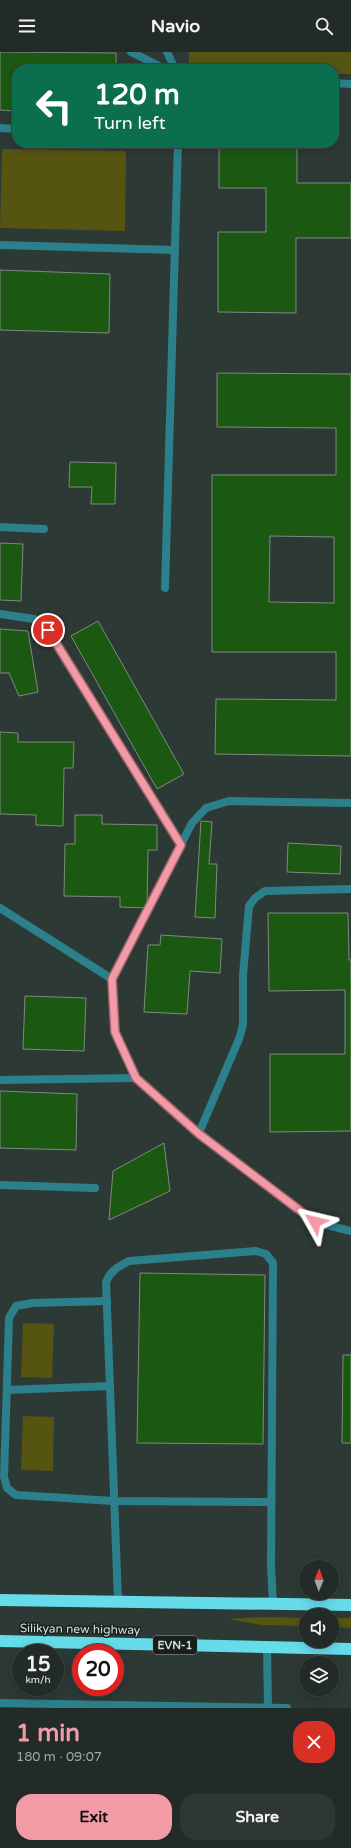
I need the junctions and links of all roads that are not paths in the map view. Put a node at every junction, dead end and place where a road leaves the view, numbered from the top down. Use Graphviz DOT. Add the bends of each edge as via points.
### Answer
graph roads {
  1 [pos="131,52"];
  2 [pos="167,52"];
  3 [pos="155,64"];
  4 [pos="173,64"];
  5 [pos="339,83"];
  6 [pos="351,84"];
  7 [pos="0,128"];
  8 [pos="12,129"];
  9 [pos="178,148"];
  10 [pos="0,245"];
  11 [pos="175,250"];
  12 [pos="0,527"];
  13 [pos="44,529"];
  14 [pos="165,588"];
  15 [pos="0,614"];
  16 [pos="351,803"];
  17 [pos="181,845"];
  18 [pos="351,889"];
  19 [pos="0,908"];
  20 [pos="112,979"];
  21 [pos="136,1078"];
  22 [pos="0,1080"];
  23 [pos="199,1134"];
  24 [pos="0,1185"];
  25 [pos="95,1188"];
  26 [pos="351,1231"];
  27 [pos="107,1302"];
  28 [pos="110,1386"];
  29 [pos="7,1390"];
  30 [pos="114,1501"];
  31 [pos="271,1502"];
  32 [pos="0,1600"];
  33 [pos="118,1601"];
  34 [pos="273,1604"];
  35 [pos="351,1605"];
  36 [pos="0,1641"];
  37 [pos="267,1647"];
  38 [pos="351,1649"];
  39 [pos="0,1703"];
  40 [pos="268,1708"];
  41 [pos="287,1708"];
  1 -- 3 [label="lane"];
  2 -- 4 [label="lane"];
  5 -- 6 [label="lane"];
  7 -- 8 [label="lane"];
  9 -- 11 [label="lane"];
  10 -- 11 [label="lane"];
  11 -- 14 [label="lane"];
  12 -- 13 [label="lane"];
  15 -- 17 [label="lane" via="34,619 48,630"];
  16 -- 17 [label="lane" via="229,801 206,808 192,823"];
  17 -- 20 [label="lane"];
  18 -- 23 [label="lane" via="265,891 249,906 243,975 243,1025"];
  19 -- 20 [label="lane"];
  20 -- 21 [label="lane" via="115,1032"];
  21 -- 22 [label="lane"];
  21 -- 23 [label="lane"];
  23 -- 26 [label="lane" via="315,1222"];
  24 -- 25 [label="lane"];
  27 -- 28 [label="lane"];
  27 -- 29 [label="lane" via="32,1303 16,1306 9,1318"];
  27 -- 31 [label="lane" via="106,1282 110,1274 129,1261 256,1251 266,1254 273,1262"];
  28 -- 29 [label="lane"];
  28 -- 30 [label="lane"];
  29 -- 30 [label="lane" via="4,1477 7,1488 16,1495"];
  30 -- 31 [label="lane"];
  30 -- 33 [label="lane"];
  31 -- 34 [label="lane"];
  32 -- 33 [label="highway"];
  33 -- 34 [label="highway"];
  34 -- 35 [label="highway"];
  36 -- 37 [label="highway, Silikyan new highway / EVN-1"];
  37 -- 38 [label="highway, Silikyan new highway / EVN-1"];
  37 -- 40 [label="lane"];
  39 -- 40 [label="lane"];
  40 -- 41 [label="lane"];
}
